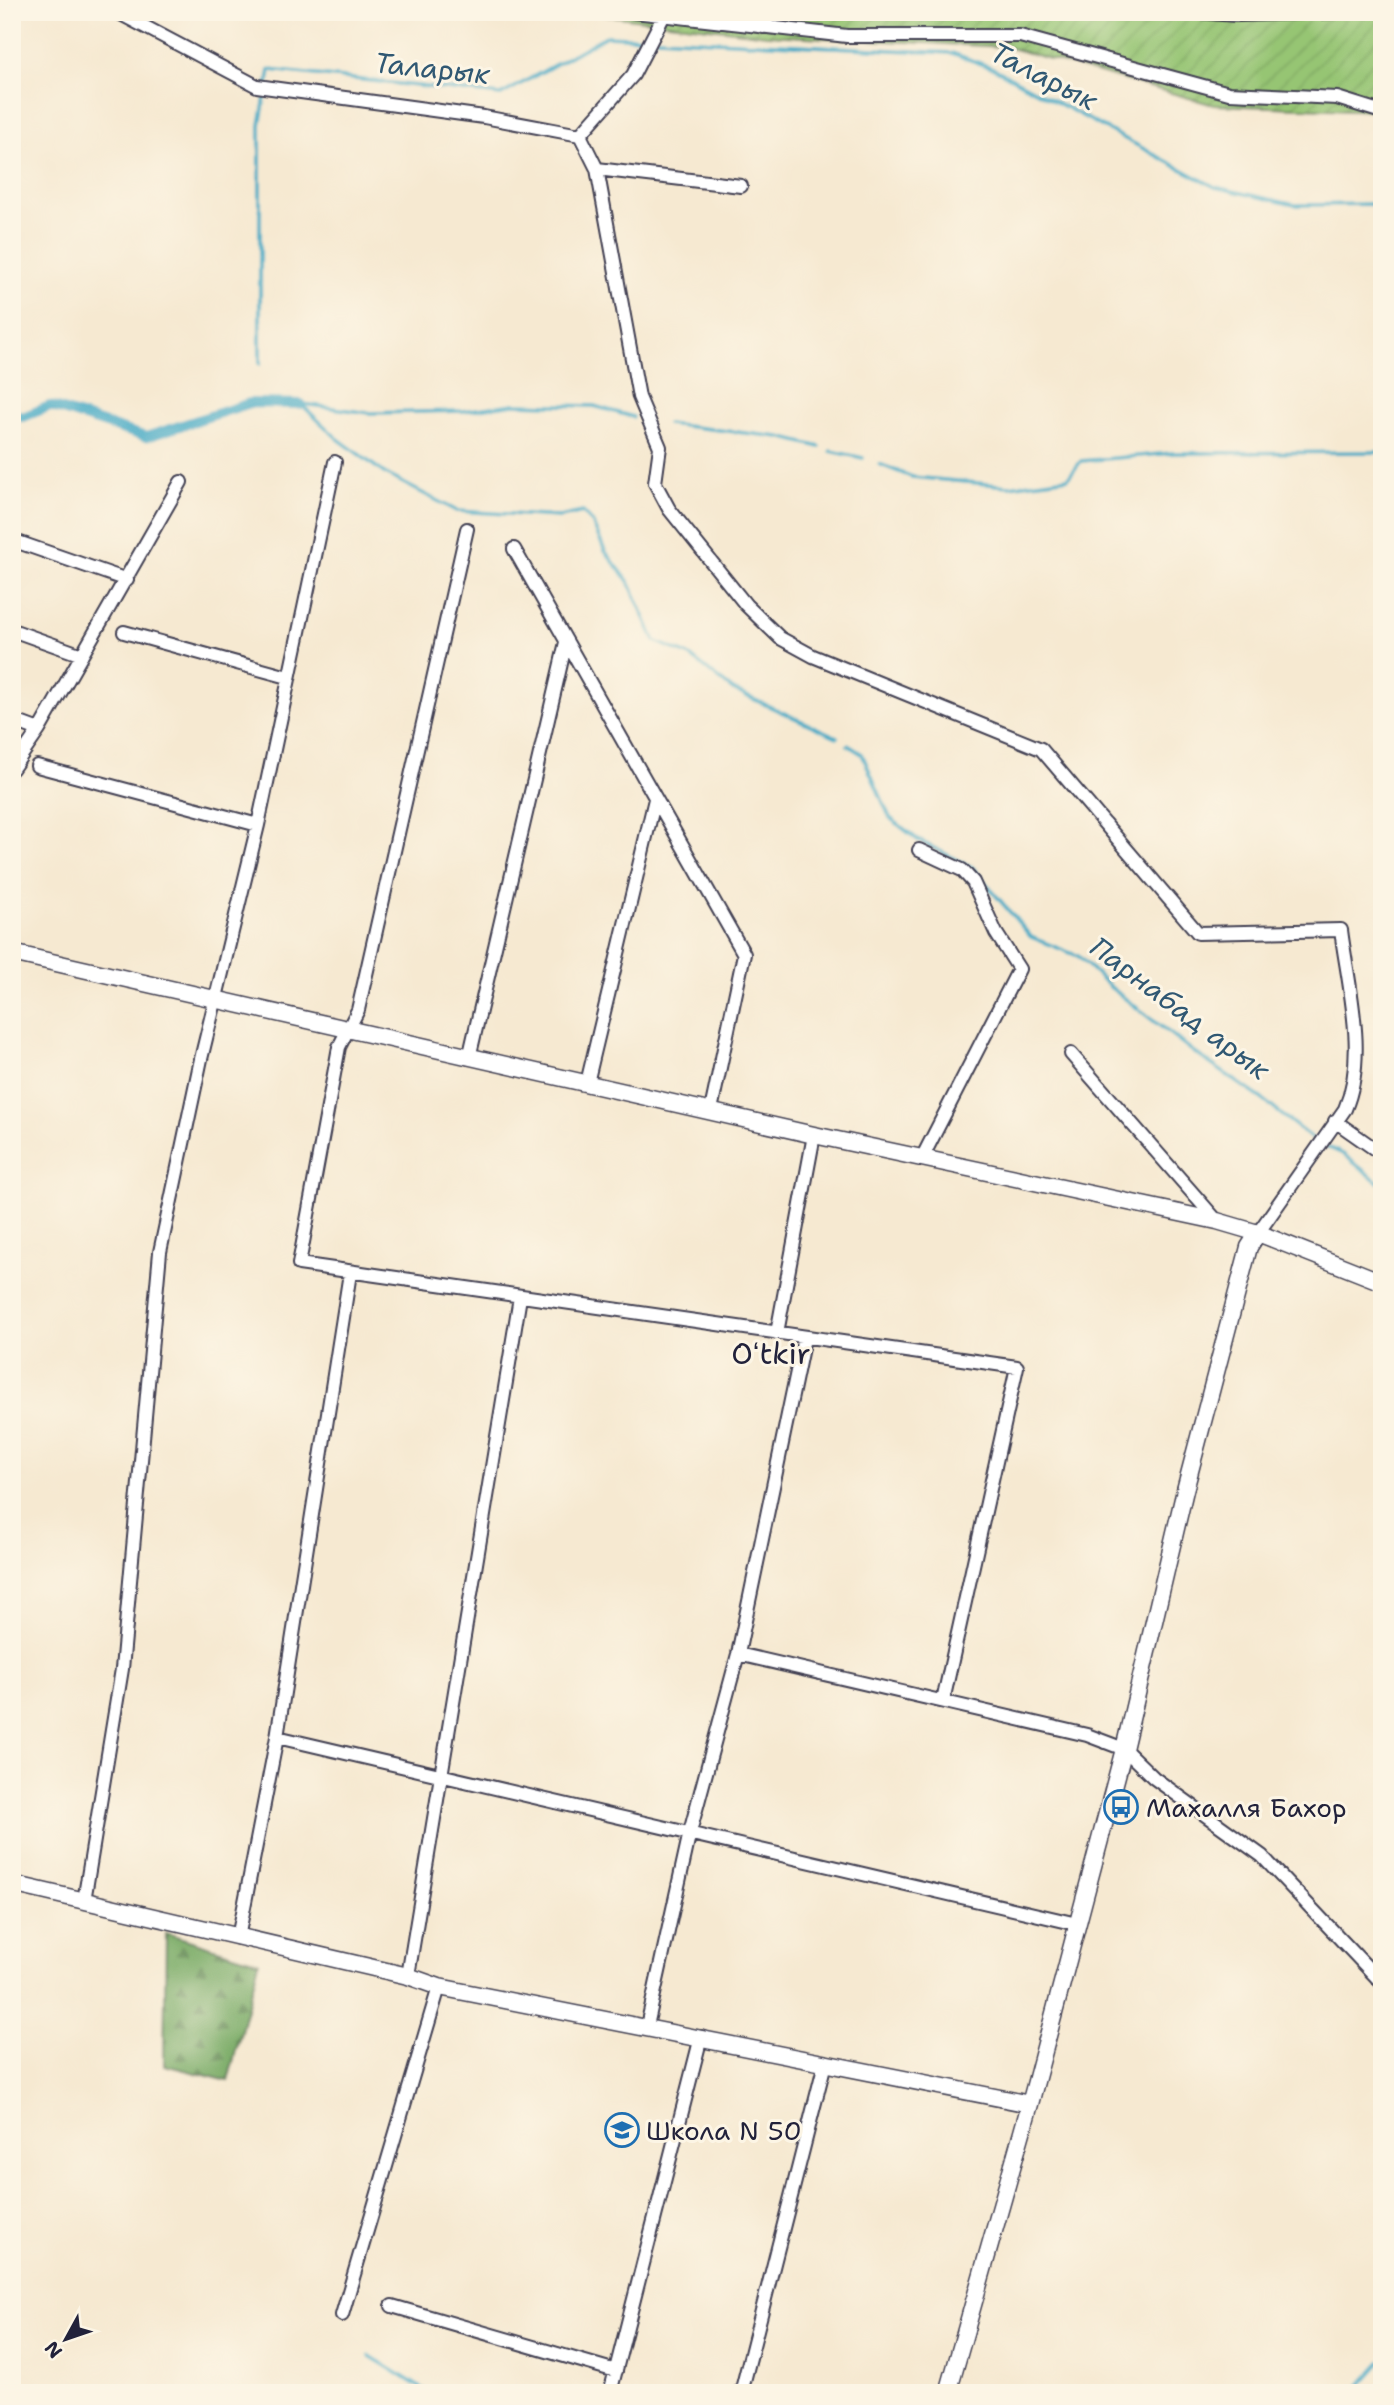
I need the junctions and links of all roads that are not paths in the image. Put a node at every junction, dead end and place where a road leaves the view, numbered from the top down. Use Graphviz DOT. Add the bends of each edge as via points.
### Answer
graph roads {
  1 [pos="117,12"];
  2 [pos="634,12"];
  3 [pos="771,12"];
  4 [pos="1195,12"];
  5 [pos="1338,12"];
  6 [pos="663,17"];
  7 [pos="763,27"];
  8 [pos="1382,112"];
  9 [pos="580,135"];
  10 [pos="597,169"];
  11 [pos="741,186"];
  12 [pos="335,462"];
  13 [pos="181,482"];
  14 [pos="467,529"];
  15 [pos="12,540"];
  16 [pos="513,549"];
  17 [pos="127,580"];
  18 [pos="12,630"];
  19 [pos="124,632"];
  20 [pos="566,642"];
  21 [pos="82,655"];
  22 [pos="288,677"];
  23 [pos="12,720"];
  24 [pos="39,730"];
  25 [pos="37,766"];
  26 [pos="12,769"];
  27 [pos="655,799"];
  28 [pos="258,825"];
  29 [pos="919,850"];
  30 [pos="12,953"];
  31 [pos="215,1001"];
  32 [pos="348,1030"];
  33 [pos="1072,1054"];
  34 [pos="469,1058"];
  35 [pos="587,1083"];
  36 [pos="710,1111"];
  37 [pos="1335,1121"];
  38 [pos="814,1136"];
  39 [pos="1382,1154"];
  40 [pos="922,1158"];
  41 [pos="1217,1222"];
  42 [pos="1258,1233"];
  43 [pos="350,1273"];
  44 [pos="1382,1282"];
  45 [pos="520,1297"];
  46 [pos="777,1333"];
  47 [pos="804,1338"];
  48 [pos="738,1654"];
  49 [pos="943,1701"];
  50 [pos="277,1737"];
  51 [pos="1124,1749"];
  52 [pos="440,1774"];
  53 [pos="690,1832"];
  54 [pos="12,1884"];
  55 [pos="84,1901"];
  56 [pos="1077,1924"];
  57 [pos="238,1938"];
  58 [pos="408,1976"];
  59 [pos="1382,1983"];
  60 [pos="439,1987"];
  61 [pos="647,2026"];
  62 [pos="701,2037"];
  63 [pos="825,2063"];
  64 [pos="1030,2104"];
  65 [pos="392,2306"];
  66 [pos="342,2315"];
  67 [pos="616,2371"];
  68 [pos="610,2393"];
  69 [pos="741,2393"];
  70 [pos="948,2393"];
  1 -- 9 [label="street" via="257,86"];
  2 -- 6 [label="street"];
  3 -- 7 [label="street"];
  4 -- 5 [label="street"];
  6 -- 7 [label="street"];
  6 -- 9 [label="street" via="633,75"];
  7 -- 8 [label="street" via="846,36 1020,36 1229,93 1338,98"];
  9 -- 10 [label="street"];
  10 -- 11 [label="street"];
  10 -- 37 [label="street" via="639,397 660,447 655,483 678,520 746,605 780,638 845,670 1041,749 1198,933 1341,930 1354,1072 1349,1100"];
  12 -- 22 [label="street"];
  13 -- 17 [label="street"];
  14 -- 32 [label="street" via="358,1010"];
  15 -- 17 [label="street"];
  16 -- 20 [label="street"];
  17 -- 21 [label="street"];
  18 -- 21 [label="street"];
  19 -- 22 [label="street"];
  20 -- 27 [label="street"];
  20 -- 34 [label="street"];
  21 -- 24 [label="street"];
  22 -- 28 [label="street"];
  23 -- 24 [label="street"];
  24 -- 26 [label="street"];
  25 -- 28 [label="street"];
  27 -- 35 [label="street"];
  27 -- 36 [label="street" via="744,954"];
  28 -- 31 [label="street"];
  29 -- 40 [label="street" via="962,870 973,882 996,933 1019,969"];
  30 -- 31 [label="street"];
  31 -- 32 [label="street"];
  31 -- 55 [label="street" via="160,1252 122,1669"];
  32 -- 34 [label="street"];
  32 -- 43 [label="street" via="339,1047 299,1264"];
  33 -- 41 [label="street"];
  34 -- 35 [label="street"];
  35 -- 36 [label="street"];
  36 -- 38 [label="street"];
  37 -- 39 [label="street"];
  37 -- 42 [label="street"];
  38 -- 40 [label="street"];
  38 -- 46 [label="street"];
  40 -- 41 [label="street"];
  41 -- 42 [label="street"];
  42 -- 44 [label="street"];
  42 -- 51 [label="street" via="1249,1247 1185,1490"];
  43 -- 45 [label="street"];
  43 -- 50 [label="street"];
  45 -- 46 [label="street"];
  45 -- 52 [label="street"];
  46 -- 47 [label="street"];
  47 -- 48 [label="street"];
  47 -- 49 [label="street" via="1017,1367"];
  48 -- 49 [label="street"];
  48 -- 53 [label="street"];
  49 -- 51 [label="street" via="1087,1735"];
  50 -- 52 [label="street"];
  50 -- 57 [label="street"];
  51 -- 56 [label="street"];
  51 -- 59 [label="street" via="1154,1778 1262,1856"];
  52 -- 53 [label="street"];
  52 -- 58 [label="street"];
  53 -- 56 [label="street"];
  53 -- 61 [label="street"];
  54 -- 55 [label="street"];
  55 -- 57 [label="street"];
  56 -- 64 [label="street"];
  57 -- 58 [label="street"];
  58 -- 60 [label="street"];
  60 -- 61 [label="street"];
  60 -- 66 [label="street"];
  61 -- 62 [label="street"];
  62 -- 63 [label="street"];
  62 -- 67 [label="street"];
  63 -- 64 [label="street"];
  63 -- 69 [label="street"];
  64 -- 70 [label="street"];
  65 -- 67 [label="street"];
  67 -- 68 [label="street"];
}
